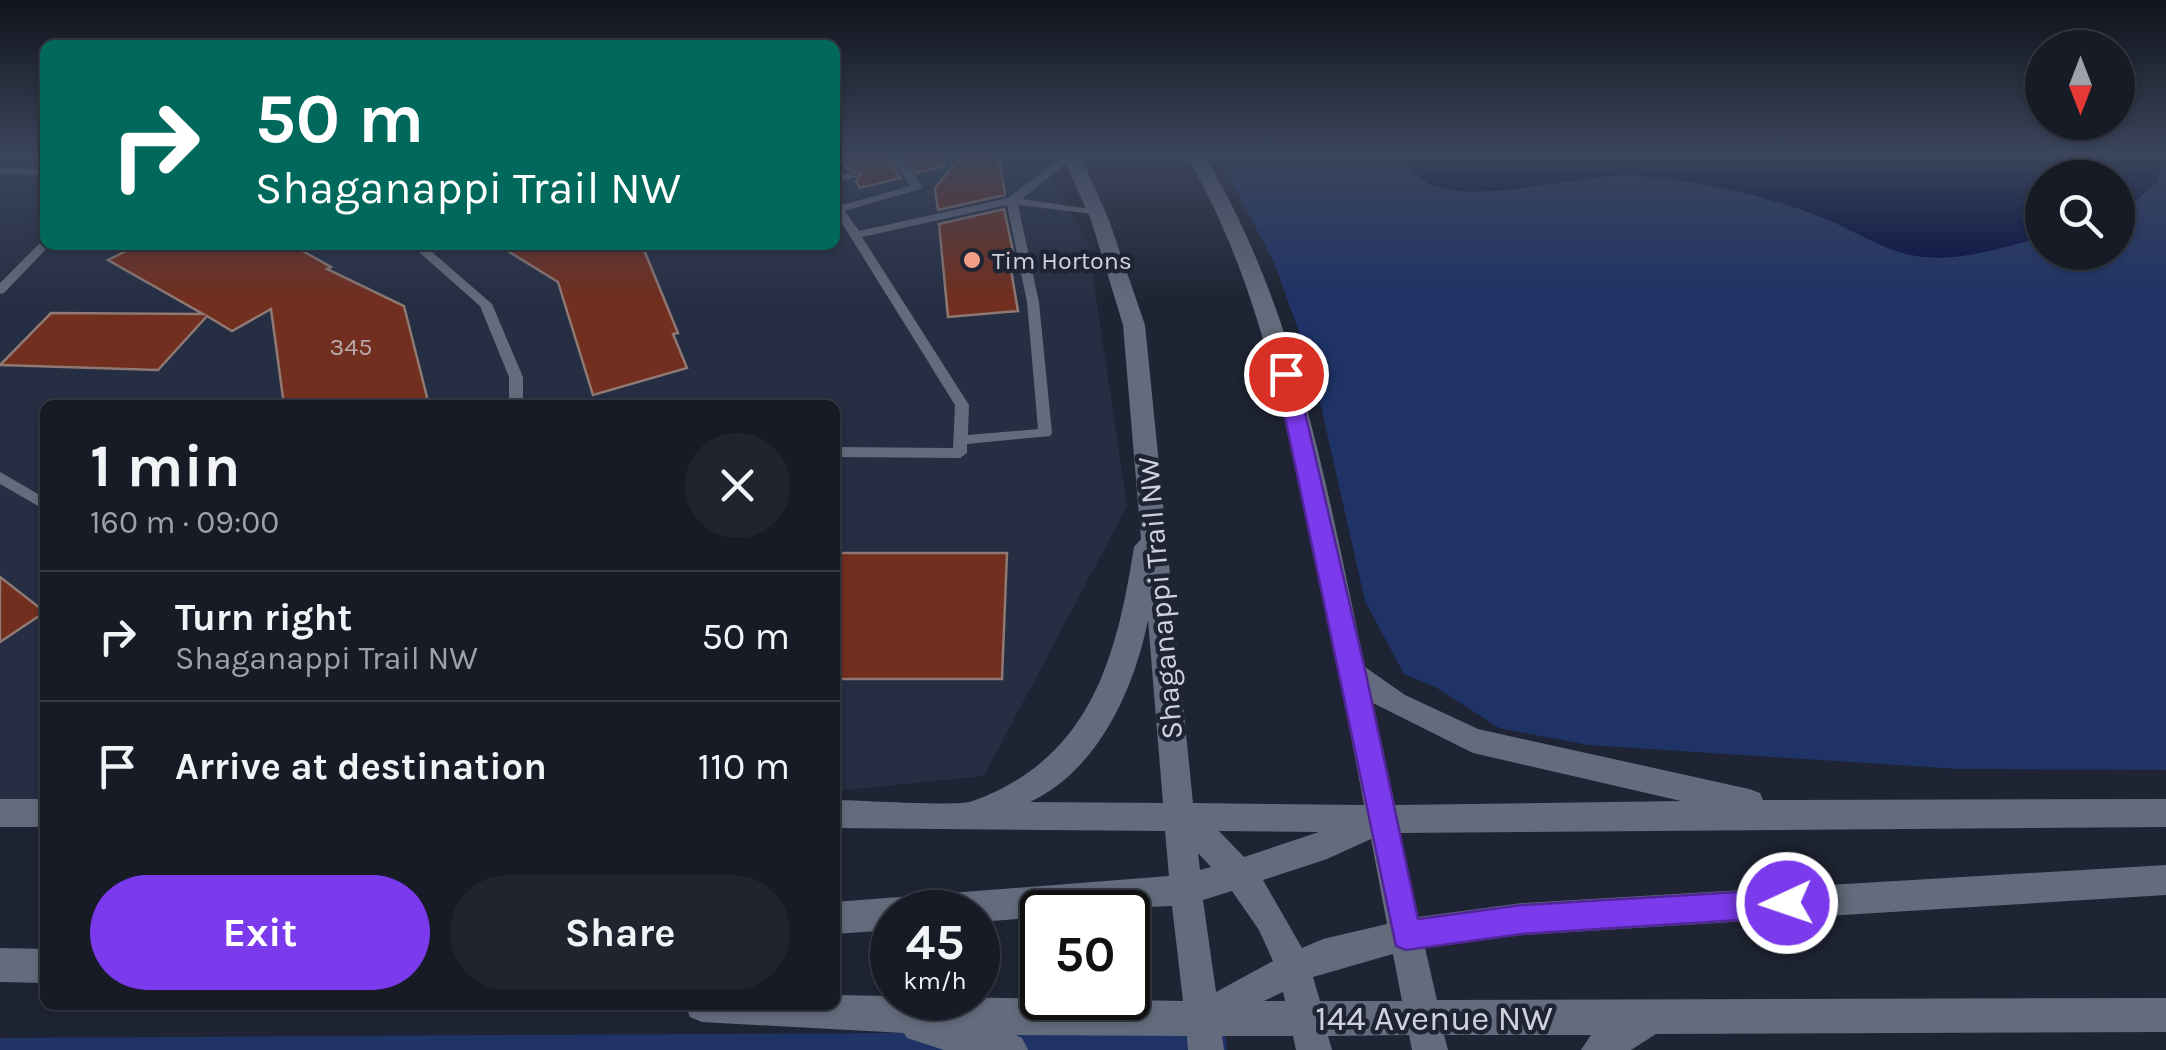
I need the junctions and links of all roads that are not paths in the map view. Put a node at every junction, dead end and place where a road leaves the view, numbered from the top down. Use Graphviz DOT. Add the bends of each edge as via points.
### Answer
graph roads {
  1 [pos="999,204"];
  2 [pos="1013,204"];
  3 [pos="1033,204"];
  4 [pos="1092,204"];
  5 [pos="1220,204"];
  6 [pos="840,210"];
  7 [pos="1096,213"];
  8 [pos="858,236"];
  9 [pos="40,249"];
  10 [pos="423,250"];
  11 [pos="0,290"];
  12 [pos="516,400"];
  13 [pos="960,440"];
  14 [pos="840,452"];
  15 [pos="0,478"];
  16 [pos="40,503"];
  17 [pos="1153,503"];
  18 [pos="1354,674"];
  19 [pos="0,812"];
  20 [pos="40,812"];
  21 [pos="1790,812"];
  22 [pos="970,813"];
  23 [pos="2166,813"];
  24 [pos="840,814"];
  25 [pos="1179,815"];
  26 [pos="1380,819"];
  27 [pos="1241,876"];
  28 [pos="2166,880"];
  29 [pos="1186,890"];
  30 [pos="1000,905"];
  31 [pos="870,916"];
  32 [pos="840,918"];
  33 [pos="1406,936"];
  34 [pos="0,965"];
  35 [pos="40,966"];
  36 [pos="1296,968"];
  37 [pos="781,1010"];
  38 [pos="870,1016"];
  39 [pos="2166,1016"];
  40 [pos="1651,1017"];
  41 [pos="892,1020"];
  42 [pos="945,1020"];
  43 [pos="1426,1033"];
  44 [pos="1311,1034"];
  45 [pos="1204,1035"];
  46 [pos="1010,1050"];
  47 [pos="1599,1050"];
  1 -- 8 [label="lane"];
  2 -- 13 [label="lane" via="1033,302 1045,433"];
  3 -- 7 [label="lane"];
  4 -- 7 [label="main road, Shaganappi Trail NW"];
  5 -- 18 [label="main road" via="1286,374"];
  6 -- 8 [label="lane"];
  7 -- 17 [label="main road, Shaganappi Trail NW" via="1134,326"];
  8 -- 13 [label="lane" via="962,404"];
  9 -- 11 [label="lane"];
  10 -- 12 [label="lane" via="486,304 516,377"];
  13 -- 14 [label="lane" via="960,453"];
  15 -- 16 [label="lane"];
  17 -- 22 [label="main road" via="1124,656 1096,728 1032,786"];
  17 -- 25 [label="main road, Shaganappi Trail NW"];
  18 -- 21 [label="main road" via="1395,704 1472,740"];
  18 -- 26 [label="main road"];
  19 -- 20 [label="main road"];
  21 -- 23 [label="main road"];
  21 -- 26 [label="main road"];
  22 -- 24 [label="main road"];
  22 -- 25 [label="main road"];
  25 -- 26 [label="main road"];
  25 -- 27 [label="main road"];
  25 -- 29 [label="main road, Shaganappi Trail NW"];
  26 -- 27 [label="main road"];
  26 -- 33 [label="main road"];
  27 -- 29 [label="main road"];
  27 -- 36 [label="main road"];
  28 -- 33 [label="main road" via="1522,920"];
  29 -- 30 [label="main road"];
  29 -- 45 [label="main road, Shaganappi Trail NW"];
  31 -- 32 [label="main road"];
  33 -- 36 [label="main road" via="1356,945"];
  33 -- 43 [label="main road"];
  34 -- 35 [label="main road"];
  36 -- 44 [label="main road"];
  36 -- 45 [label="main road"];
  37 -- 38 [label="main road, 144 Avenue NW"];
  39 -- 40 [label="main road, 144 Avenue NW"];
  40 -- 43 [label="main road, 144 Avenue NW"];
  40 -- 47 [label="main road"];
  41 -- 46 [label="main road"];
  42 -- 45 [label="main road, 144 Avenue NW"];
  43 -- 44 [label="main road, 144 Avenue NW"];
  44 -- 45 [label="main road, 144 Avenue NW"];
}
